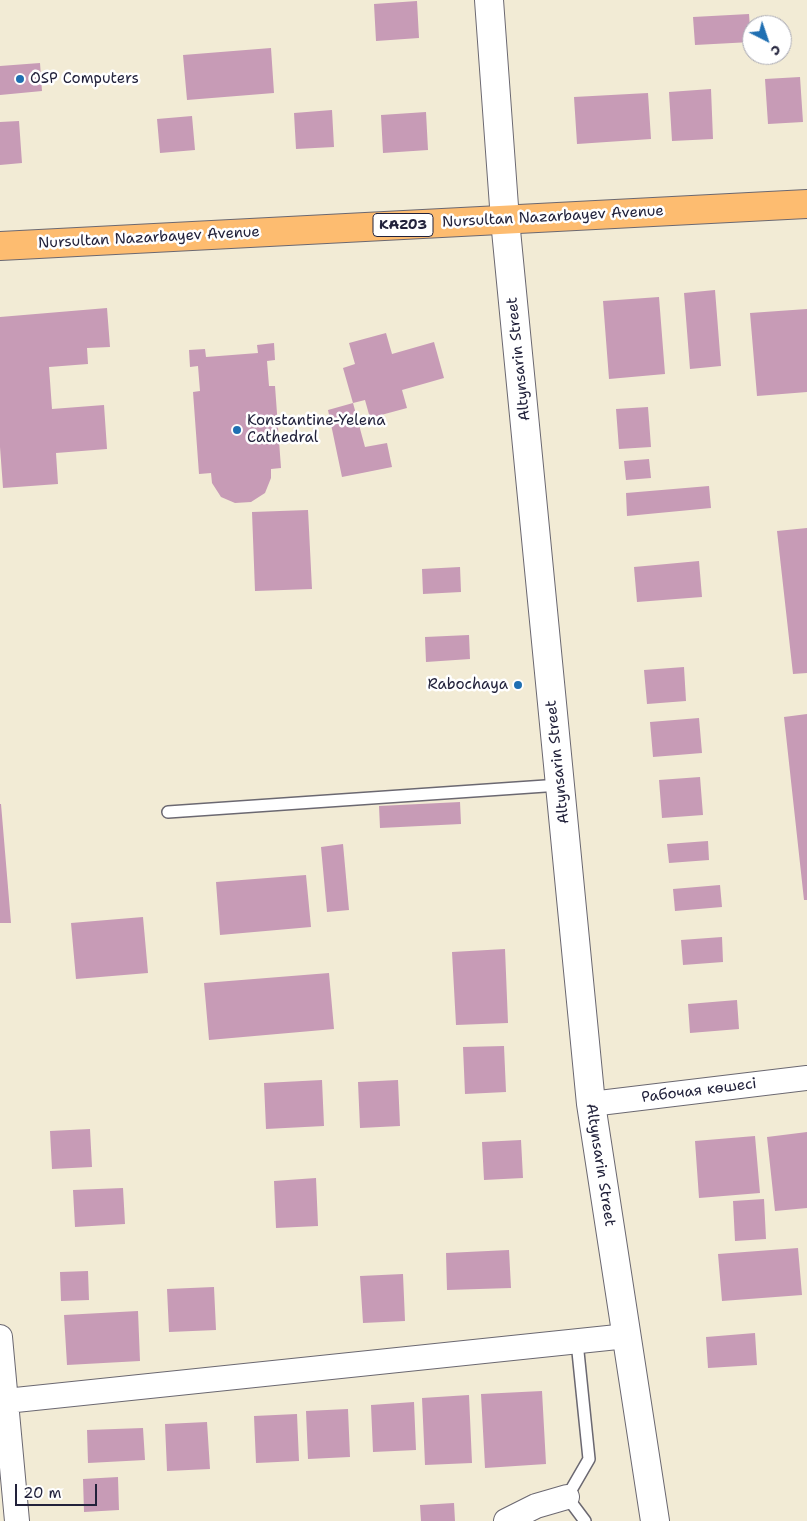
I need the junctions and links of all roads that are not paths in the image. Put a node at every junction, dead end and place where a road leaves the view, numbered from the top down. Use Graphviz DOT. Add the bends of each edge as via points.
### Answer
graph roads {
  1 [pos="489,0"];
  2 [pos="807,204"];
  3 [pos="505,220"];
  4 [pos="0,246"];
  5 [pos="560,785"];
  6 [pos="168,812"];
  7 [pos="807,1078"];
  8 [pos="591,1104"];
  9 [pos="626,1336"];
  10 [pos="0,1337"];
  11 [pos="576,1342"];
  12 [pos="6,1401"];
  13 [pos="566,1498"];
  14 [pos="17,1521"];
  15 [pos="506,1521"];
  16 [pos="585,1521"];
  17 [pos="655,1521"];
  1 -- 3 [label="street, Altynsarin Street"];
  2 -- 3 [label="main road, Nursultan Nazarbayev Avenue / KАZ03"];
  3 -- 4 [label="main road, Nursultan Nazarbayev Avenue / KАZ03"];
  3 -- 5 [label="street, Altynsarin Street"];
  5 -- 6 [label="lane"];
  5 -- 8 [label="street, Altynsarin Street"];
  7 -- 8 [label="street, Рабочая көшесі"];
  8 -- 9 [label="street, Altynsarin Street"];
  9 -- 11 [label="street"];
  9 -- 17 [label="street, Altynsarin Street"];
  10 -- 12 [label="street"];
  11 -- 12 [label="street"];
  11 -- 13 [label="lane" via="589,1459"];
  12 -- 14 [label="street"];
  13 -- 15 [label="street" via="536,1506"];
  13 -- 16 [label="lane"];
}
